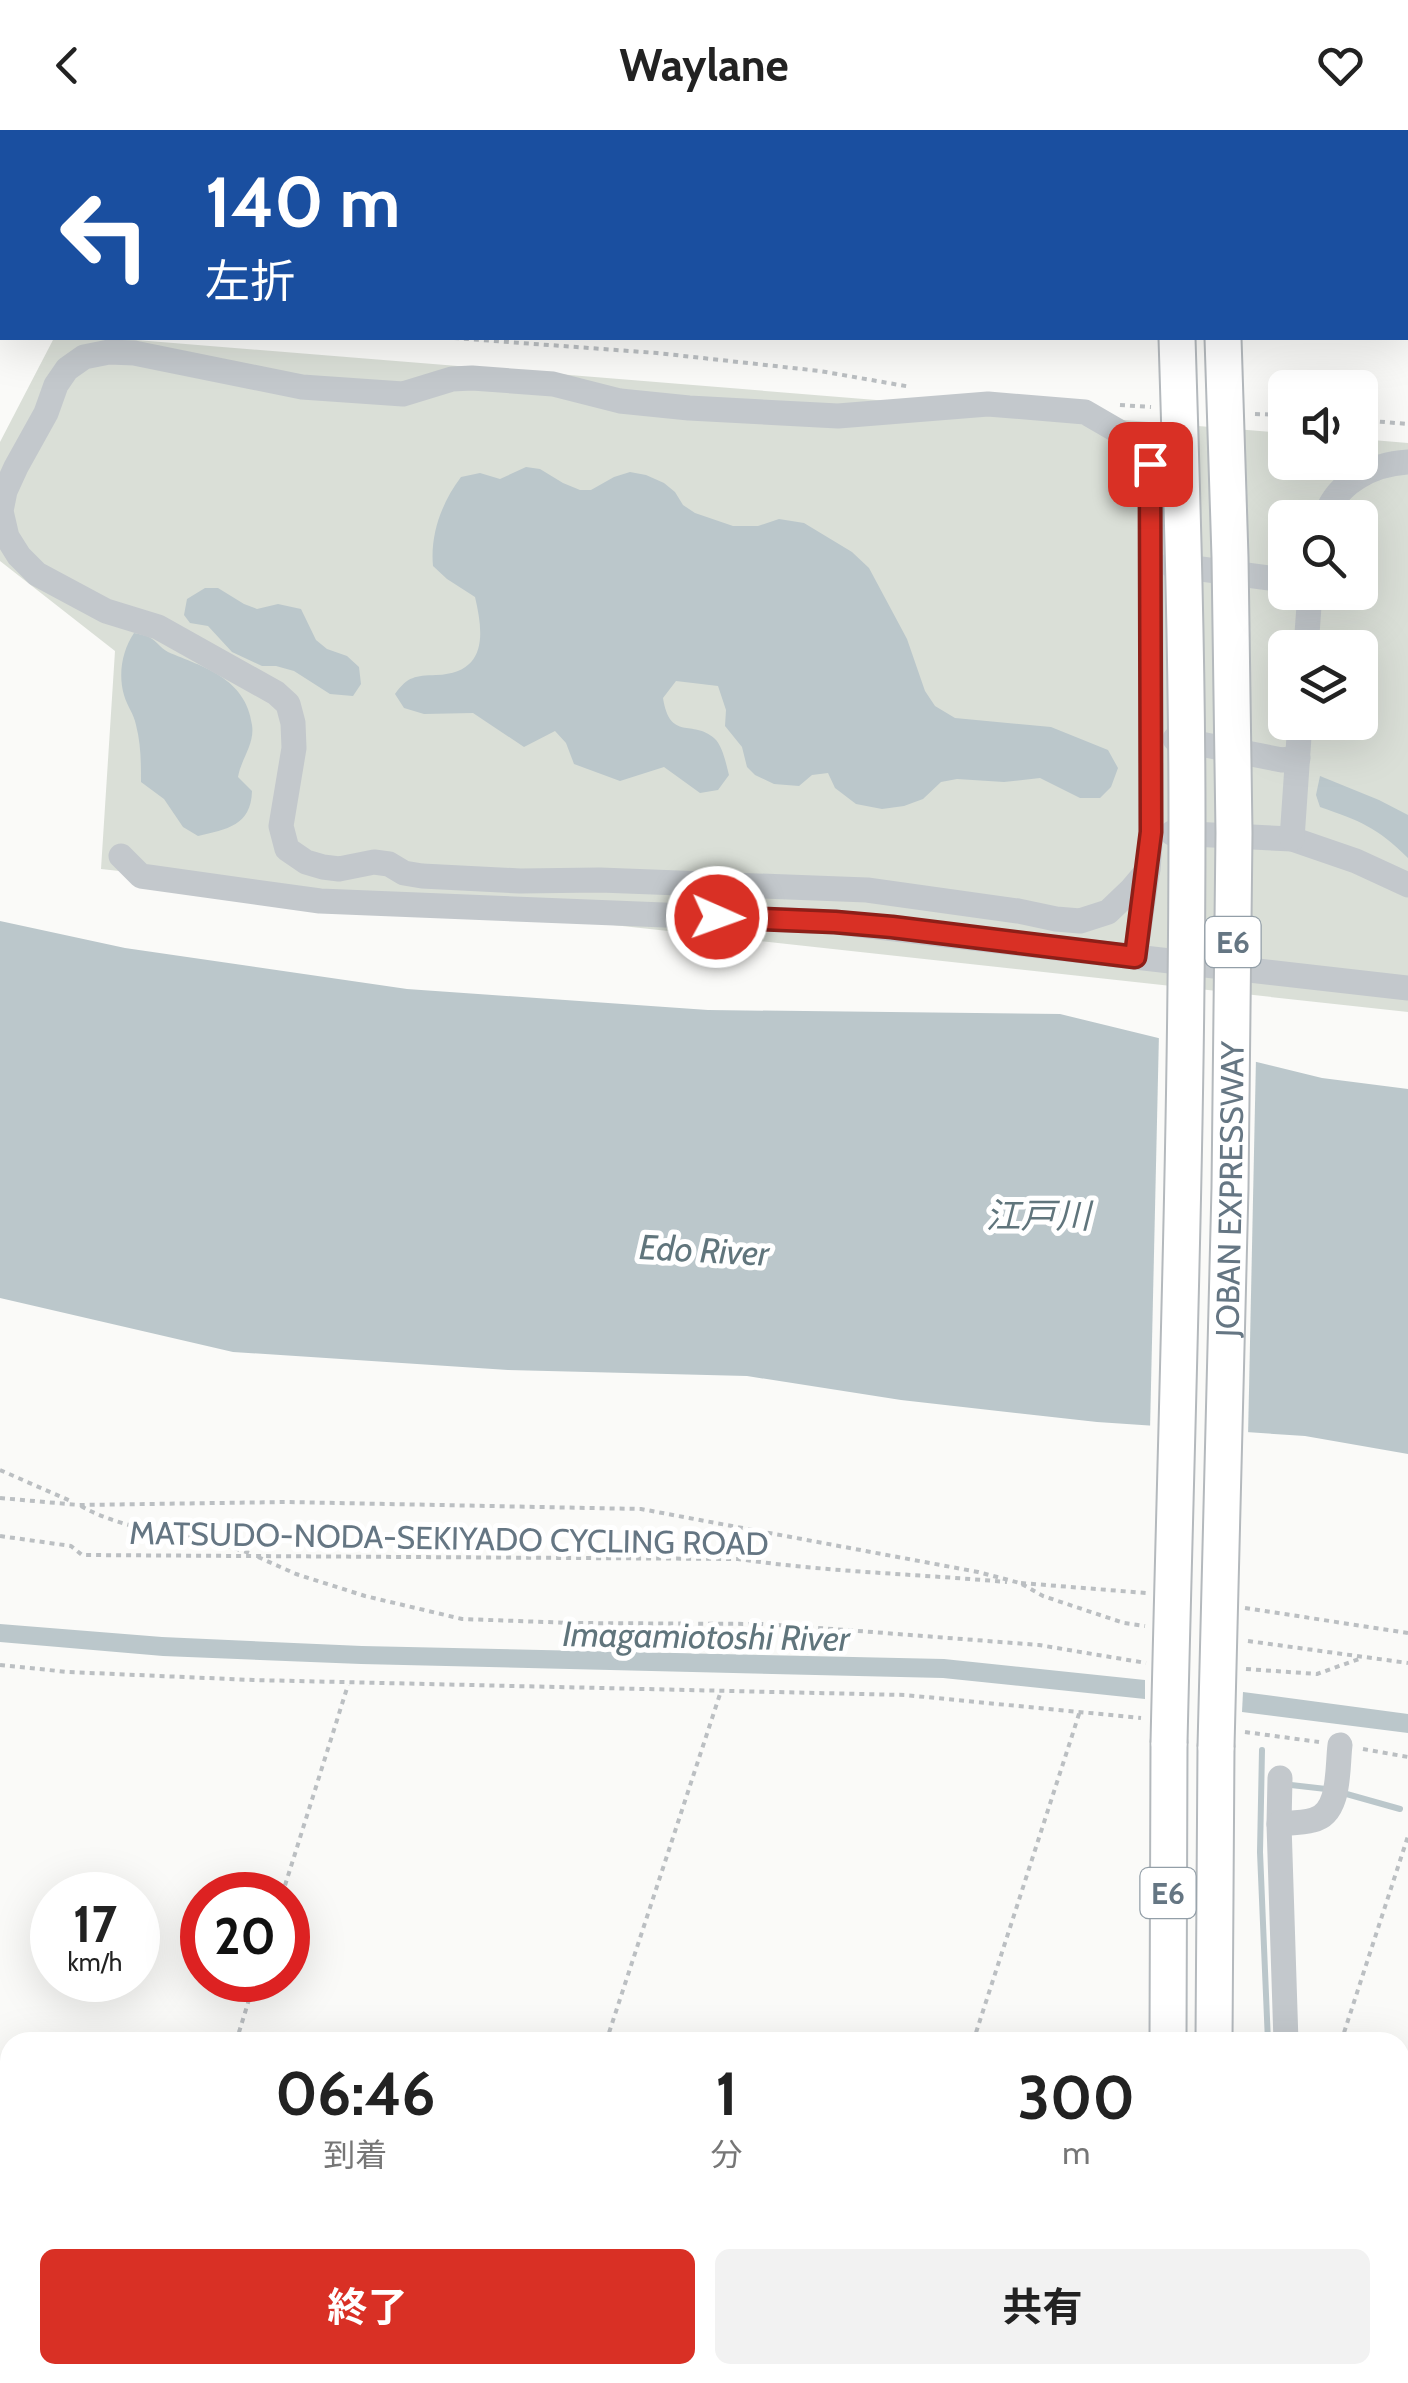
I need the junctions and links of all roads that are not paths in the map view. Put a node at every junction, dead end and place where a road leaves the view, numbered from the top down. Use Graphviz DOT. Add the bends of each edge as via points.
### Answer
graph roads {
  1 [pos="1177,340"];
  2 [pos="1223,340"];
  3 [pos="1408,462"];
  4 [pos="1334,500"];
  5 [pos="1151,562"];
  6 [pos="1268,578"];
  7 [pos="1151,734"];
  8 [pos="1299,740"];
  9 [pos="1298,758"];
  10 [pos="1151,832"];
  11 [pos="1292,838"];
  12 [pos="121,856"];
  13 [pos="300,858"];
  14 [pos="1148,870"];
  15 [pos="1408,884"];
  16 [pos="285,897"];
  17 [pos="1135,957"];
  18 [pos="1408,988"];
  19 [pos="1340,1746"];
  20 [pos="1280,1778"];
  21 [pos="1215,1791"];
  22 [pos="1279,1824"];
  23 [pos="1168,2032"];
  24 [pos="1214,2032"];
  25 [pos="1232,2032"];
  26 [pos="1286,2032"];
  1 -- 23 [label="highway, JOBAN EXPRESSWAY / E6, bridge" via="1187,821"];
  2 -- 21 [label="highway, JOBAN EXPRESSWAY / E6, bridge" via="1234,834"];
  3 -- 4 [label="street" via="1349,481"];
  5 -- 6 [label="street"];
  5 -- 7 [label="street"];
  5 -- 13 [label="street" via="1150,464 1135,441 1085,412 988,404 838,416 689,408 620,401 553,384 472,378 402,394 302,387 134,353 84,357 56,385 5,490 7,536 37,574 106,612 158,627 288,704 294,748 280,826 287,849"];
  7 -- 9 [label="street"];
  7 -- 10 [label="street"];
  8 -- 9 [label="street"];
  9 -- 11 [label="street"];
  10 -- 11 [label="street"];
  10 -- 14 [label="street"];
  11 -- 15 [label="street"];
  12 -- 16 [label="street" via="141,876"];
  13 -- 14 [label="street" via="339,869 389,864 422,876 867,890 1080,921 1108,912"];
  13 -- 16 [label="street"];
  14 -- 17 [label="street"];
  16 -- 17 [label="street" via="835,922"];
  17 -- 18 [label="street"];
  19 -- 22 [label="street" via="1334,1800 1326,1814"];
  20 -- 22 [label="street"];
  21 -- 24 [label="highway, JOBAN EXPRESSWAY / E6"];
  21 -- 25 [label="highway"];
  22 -- 26 [label="street"];
}
